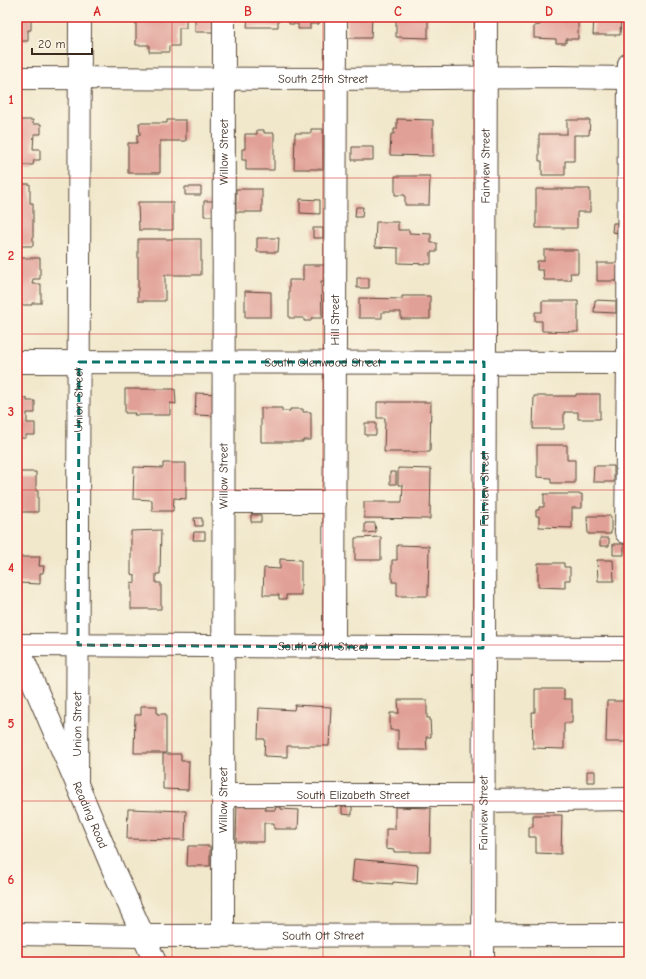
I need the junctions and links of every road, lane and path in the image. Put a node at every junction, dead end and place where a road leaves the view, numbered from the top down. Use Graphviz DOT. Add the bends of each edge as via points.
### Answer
graph roads {
  1 [pos="80,17"];
  2 [pos="224,17"];
  3 [pos="336,17"];
  4 [pos="486,17"];
  5 [pos="629,64"];
  6 [pos="486,77"];
  7 [pos="17,78"];
  8 [pos="80,78"];
  9 [pos="224,78"];
  10 [pos="629,78"];
  11 [pos="335,79"];
  12 [pos="17,362"];
  13 [pos="79,362"];
  14 [pos="224,362"];
  15 [pos="335,362"];
  16 [pos="484,362"];
  17 [pos="629,363"];
  18 [pos="223,502"];
  19 [pos="335,502"];
  20 [pos="626,532"];
  21 [pos="17,645"];
  22 [pos="78,645"];
  23 [pos="223,645"];
  24 [pos="334,647"];
  25 [pos="483,648"];
  26 [pos="629,648"];
  27 [pos="78,784"];
  28 [pos="223,795"];
  29 [pos="482,798"];
  30 [pos="629,799"];
  31 [pos="17,934"];
  32 [pos="223,935"];
  33 [pos="482,935"];
  34 [pos="629,935"];
  35 [pos="142,936"];
  36 [pos="155,962"];
  37 [pos="482,962"];
  1 -- 8 [label="street, Union Street"];
  2 -- 9 [label="street, Willow Street"];
  3 -- 11 [label="street, Hill Street"];
  4 -- 6 [label="street, Fairview Street"];
  5 -- 10 [label="street"];
  6 -- 10 [label="street, South 25th Street"];
  6 -- 11 [label="street, South 25th Street"];
  6 -- 16 [label="street, Fairview Street"];
  7 -- 8 [label="street, South 25th Street"];
  8 -- 9 [label="street, South 25th Street"];
  8 -- 13 [label="street, Union Street"];
  9 -- 11 [label="street, South 25th Street"];
  9 -- 14 [label="street, Willow Street"];
  10 -- 17 [label="street"];
  11 -- 15 [label="street, Hill Street"];
  12 -- 13 [label="street, South Glenwood Street"];
  13 -- 14 [label="street, South Glenwood Street"];
  13 -- 22 [label="street, Union Street"];
  14 -- 15 [label="street, South Glenwood Street"];
  14 -- 18 [label="street, Willow Street"];
  15 -- 16 [label="street, South Glenwood Street"];
  15 -- 19 [label="street, Hill Street"];
  16 -- 17 [label="street, South Glenwood Street"];
  16 -- 25 [label="street, Fairview Street"];
  17 -- 20 [label="street"];
  18 -- 19 [label="street"];
  18 -- 23 [label="street, Willow Street"];
  19 -- 24 [label="street, Hill Street"];
  21 -- 22 [label="street, South 26th Street"];
  21 -- 27 [label="street, Reading Road"];
  22 -- 23 [label="street, South 26th Street"];
  22 -- 27 [label="street, Union Street"];
  23 -- 24 [label="street, South 26th Street"];
  23 -- 28 [label="street, Willow Street"];
  24 -- 25 [label="street, South 26th Street"];
  25 -- 26 [label="street, South 26th Street"];
  25 -- 29 [label="street, Fairview Street"];
  27 -- 35 [label="street, Reading Road"];
  28 -- 29 [label="street, South Elizabeth Street"];
  28 -- 32 [label="street, Willow Street"];
  29 -- 30 [label="street, South Elizabeth Street"];
  29 -- 33 [label="street, Fairview Street"];
  31 -- 35 [label="street, South Ott Street"];
  32 -- 33 [label="street, South Ott Street"];
  32 -- 35 [label="street, South Ott Street"];
  33 -- 34 [label="street, South Ott Street"];
  33 -- 37 [label="street, Fairview Street"];
  35 -- 36 [label="street, Reading Road"];
}
